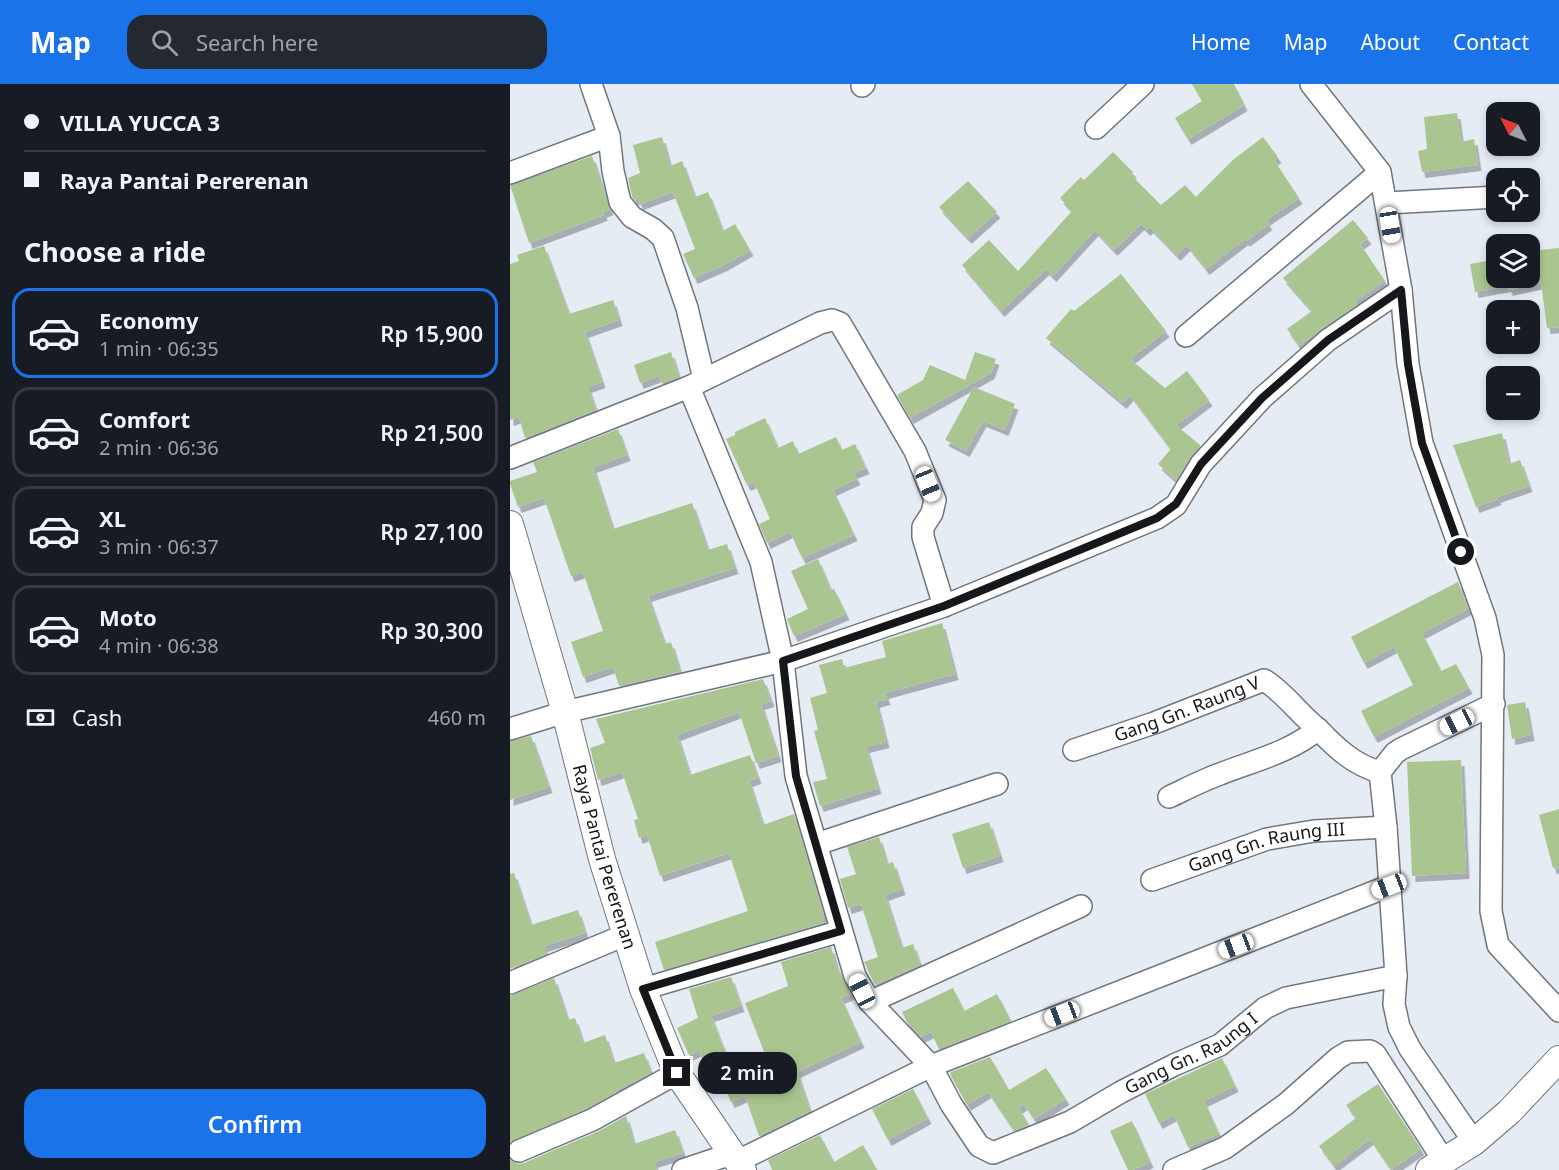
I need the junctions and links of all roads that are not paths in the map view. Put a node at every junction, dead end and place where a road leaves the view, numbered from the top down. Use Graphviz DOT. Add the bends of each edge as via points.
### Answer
graph roads {
  1 [pos="591,84"];
  2 [pos="1143,84"];
  3 [pos="1312,84"];
  4 [pos="1096,128"];
  5 [pos="609,136"];
  6 [pos="1380,172"];
  7 [pos="510,173"];
  8 [pos="1486,198"];
  9 [pos="1387,203"];
  10 [pos="1401,290"];
  11 [pos="1186,336"];
  12 [pos="696,383"];
  13 [pos="510,458"];
  14 [pos="510,527"];
  15 [pos="944,606"];
  16 [pos="783,661"];
  17 [pos="1494,704"];
  18 [pos="565,712"];
  19 [pos="510,729"];
  20 [pos="1318,729"];
  21 [pos="1074,750"];
  22 [pos="1380,772"];
  23 [pos="997,784"];
  24 [pos="1169,797"];
  25 [pos="1386,827"];
  26 [pos="817,844"];
  27 [pos="1152,880"];
  28 [pos="1389,886"];
  29 [pos="1081,906"];
  30 [pos="841,931"];
  31 [pos="625,935"];
  32 [pos="1396,976"];
  33 [pos="510,982"];
  34 [pos="643,989"];
  35 [pos="870,1002"];
  36 [pos="1559,1011"];
  37 [pos="1559,1059"];
  38 [pos="932,1066"];
  39 [pos="677,1073"];
  40 [pos="1474,1142"];
  41 [pos="519,1151"];
  42 [pos="737,1162"];
  43 [pos="1436,1165"];
  44 [pos="683,1170"];
  45 [pos="1174,1170"];
  1 -- 5 [label="street"];
  2 -- 4 [label="street"];
  3 -- 6 [label="street"];
  5 -- 7 [label="street"];
  5 -- 12 [label="street" via="620,202 632,217 663,238 687,308"];
  6 -- 9 [label="street"];
  6 -- 11 [label="street"];
  8 -- 9 [label="street"];
  9 -- 10 [label="street"];
  10 -- 15 [label="street" via="1328,340 1262,398 1201,464 1176,504 1157,518"];
  10 -- 17 [label="street" via="1408,364 1422,443 1485,618 1493,655"];
  12 -- 13 [label="street"];
  12 -- 15 [label="street" via="820,323 840,323 915,451 935,500 923,527"];
  12 -- 16 [label="street" via="761,562"];
  14 -- 18 [label="street, Raya Pantai Pererenan"];
  15 -- 16 [label="street"];
  16 -- 18 [label="street"];
  16 -- 26 [label="street" via="796,776"];
  17 -- 22 [label="street" via="1401,749"];
  17 -- 36 [label="street" via="1493,928 1498,945"];
  18 -- 19 [label="street"];
  18 -- 31 [label="street, Raya Pantai Pererenan"];
  20 -- 21 [label="street, Gang Gn. Raung V" via="1264,681"];
  20 -- 22 [label="street" via="1338,750"];
  20 -- 24 [label="street" via="1264,758"];
  22 -- 25 [label="street"];
  23 -- 26 [label="street"];
  25 -- 27 [label="street, Gang Gn. Raung III" via="1314,831 1267,839"];
  25 -- 28 [label="street"];
  26 -- 30 [label="street"];
  28 -- 32 [label="street"];
  28 -- 38 [label="street"];
  29 -- 35 [label="street"];
  30 -- 34 [label="street"];
  30 -- 35 [label="street" via="855,976"];
  31 -- 33 [label="street"];
  31 -- 34 [label="street, Raya Pantai Pererenan"];
  32 -- 38 [label="street, Gang Gn. Raung I" via="1286,998 1265,1008 1220,1045 1121,1092 1070,1122 993,1153 979,1146"];
  32 -- 40 [label="street" via="1394,1004 1399,1027"];
  34 -- 39 [label="street, Raya Pantai Pererenan"];
  35 -- 38 [label="street"];
  37 -- 40 [label="street"];
  38 -- 42 [label="street"];
  39 -- 41 [label="street" via="592,1120"];
  39 -- 42 [label="street, Raya Pantai Pererenan"];
  40 -- 43 [label="street"];
  42 -- 44 [label="street"];
  43 -- 45 [label="street" via="1370,1051 1348,1052 1338,1058 1286,1104 1225,1148"];
}
